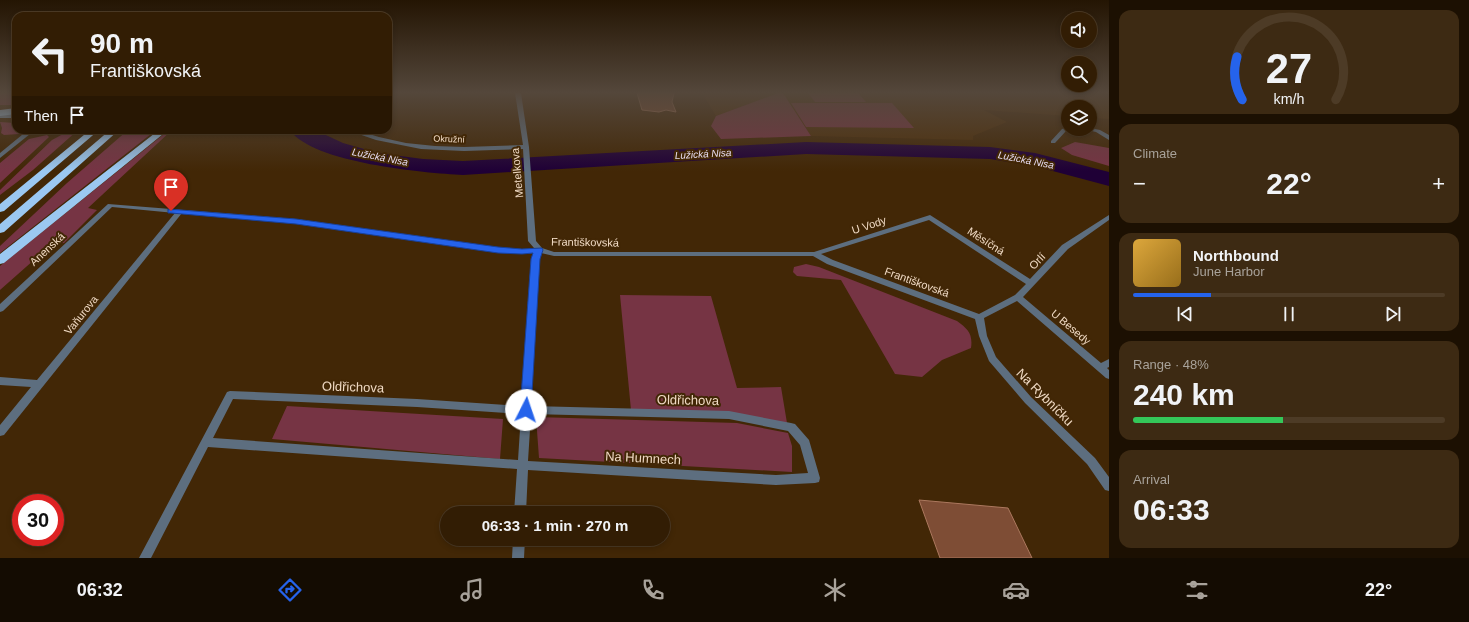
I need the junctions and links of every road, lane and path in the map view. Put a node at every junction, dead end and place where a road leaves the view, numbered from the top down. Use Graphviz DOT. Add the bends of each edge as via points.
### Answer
graph roads {
  1 [pos="522,119"];
  2 [pos="1097,131"];
  3 [pos="27,134"];
  4 [pos="90,134"];
  5 [pos="110,134"];
  6 [pos="159,134"];
  7 [pos="364,134"];
  8 [pos="1061,134"];
  9 [pos="1109,138"];
  10 [pos="1054,142"];
  11 [pos="526,147"];
  12 [pos="0,156"];
  13 [pos="110,205"];
  14 [pos="0,209"];
  15 [pos="180,212"];
  16 [pos="930,217"];
  17 [pos="1109,217"];
  18 [pos="0,230"];
  19 [pos="539,250"];
  20 [pos="814,254"];
  21 [pos="0,260"];
  22 [pos="1031,283"];
  23 [pos="1018,297"];
  24 [pos="0,309"];
  25 [pos="979,317"];
  26 [pos="1105,365"];
  27 [pos="1109,375"];
  28 [pos="0,381"];
  29 [pos="39,384"];
  30 [pos="526,410"];
  31 [pos="0,432"];
  32 [pos="207,442"];
  33 [pos="523,465"];
  34 [pos="815,478"];
  35 [pos="1109,486"];
  36 [pos="520,506"];
  37 [pos="519,546"];
  38 [pos="145,558"];
  39 [pos="518,558"];
  1 -- 11 [label="street, Metelkova"];
  2 -- 9 [label="street"];
  3 -- 12 [label="street"];
  4 -- 14 [label="highway"];
  5 -- 18 [label="highway"];
  6 -- 21 [label="highway"];
  7 -- 11 [label="street, Okružní" via="421,147"];
  8 -- 10 [label="street"];
  11 -- 19 [label="street, Metelkova" via="532,241"];
  13 -- 15 [label="street, Františkovská"];
  13 -- 24 [label="street, Anenská"];
  15 -- 19 [label="street, Františkovská" via="296,221 498,250"];
  15 -- 29 [label="street, Vaňurova"];
  16 -- 20 [label="street, U Vody"];
  16 -- 22 [label="street, Měsíčná"];
  17 -- 22 [label="street, Orlí" via="1065,247"];
  19 -- 20 [label="street, Františkovská" via="554,254"];
  19 -- 30 [label="street" via="535,259"];
  20 -- 25 [label="street, Františkovská"];
  22 -- 23 [label="street, Orlí"];
  23 -- 25 [label="street, Orlí"];
  23 -- 26 [label="street, U Besedy"];
  25 -- 35 [label="street, Na Rybníčku" via="992,359 1023,395 1091,460"];
  26 -- 27 [label="street, U Besedy"];
  28 -- 29 [label="street"];
  29 -- 31 [label="street, Vaňurova"];
  30 -- 32 [label="street, Oldřichova" via="230,395"];
  30 -- 33 [label="street"];
  30 -- 34 [label="street, Oldřichova" via="729,415 790,427 805,443"];
  32 -- 33 [label="street"];
  32 -- 38 [label="street, Oldřichova"];
  33 -- 34 [label="street, Na Humnech" via="776,480"];
  33 -- 36 [label="street"];
  37 -- 39 [label="street"];
}
